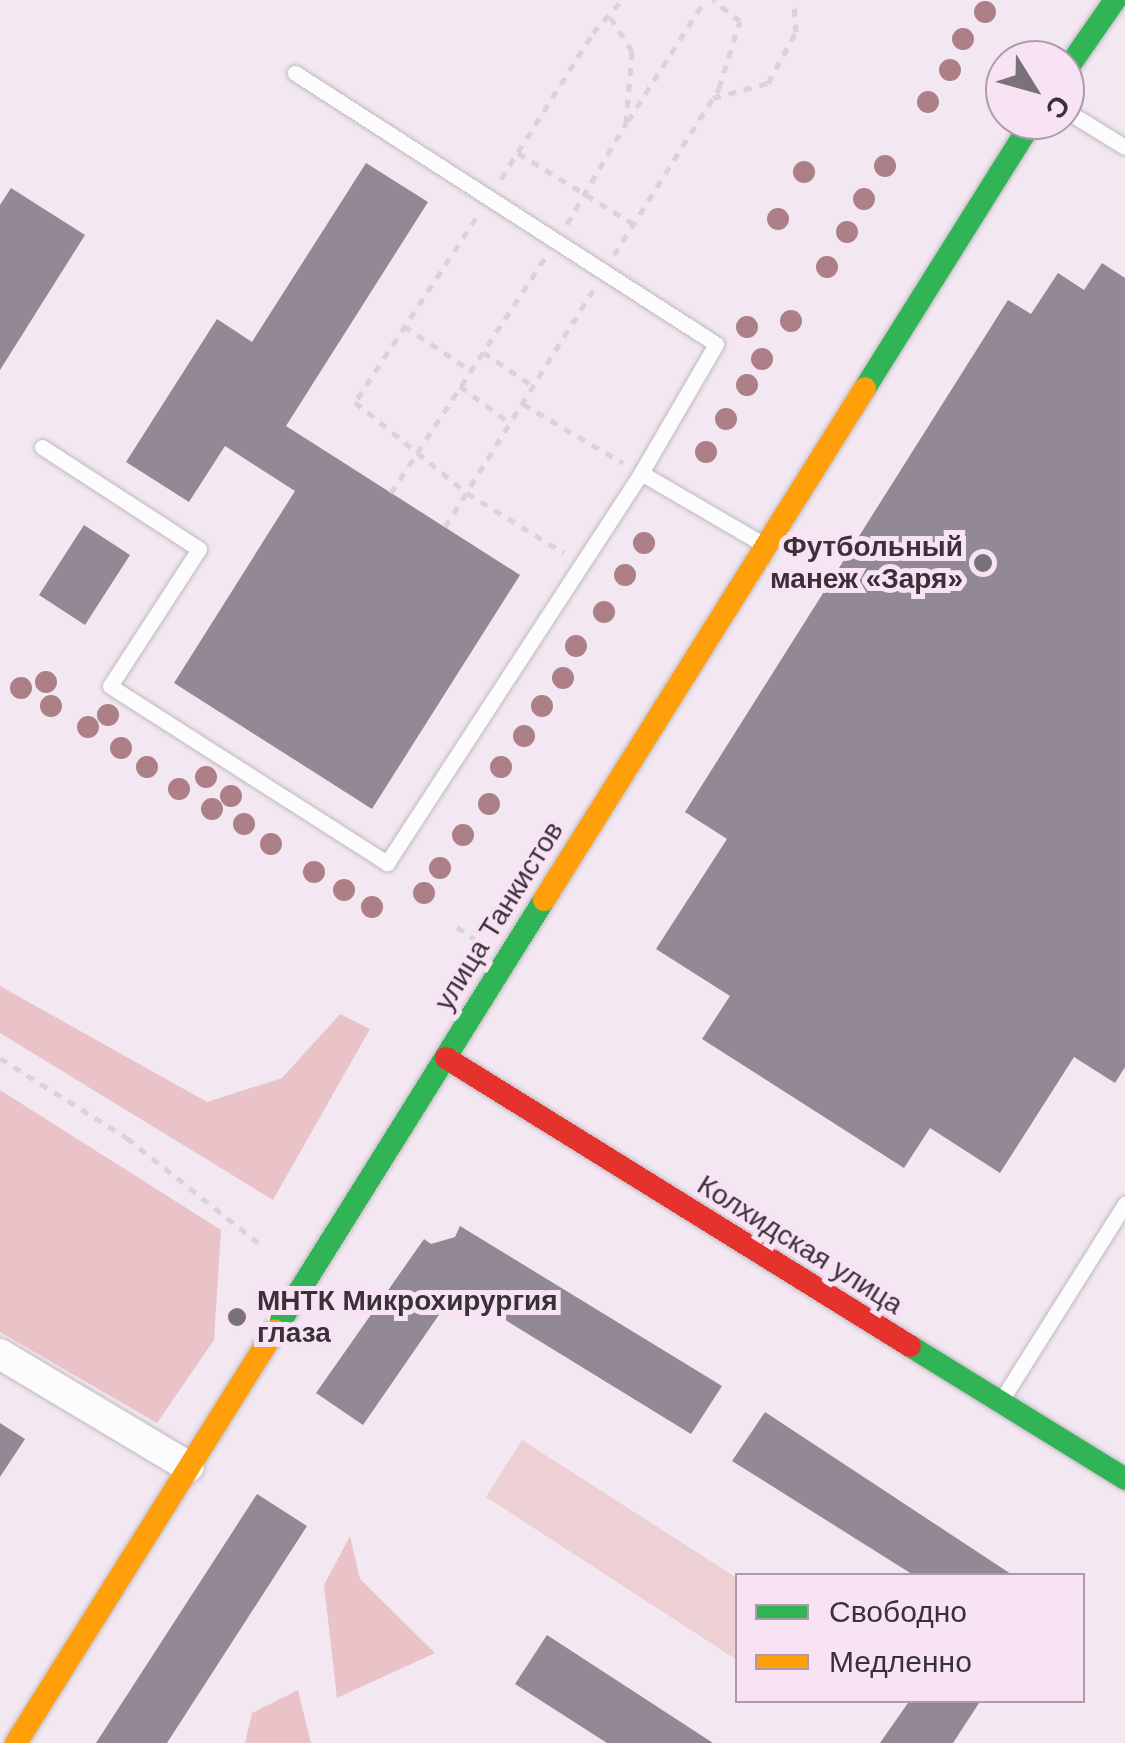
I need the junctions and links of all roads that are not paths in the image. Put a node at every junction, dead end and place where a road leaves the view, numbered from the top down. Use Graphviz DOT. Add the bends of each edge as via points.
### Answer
graph roads {
  1 [pos="1115,0"];
  2 [pos="1085,43"];
  3 [pos="295,73"];
  4 [pos="1085,123"];
  5 [pos="1021,140"];
  6 [pos="1125,148"];
  7 [pos="42,447"];
  8 [pos="641,473"];
  9 [pos="766,546"];
  10 [pos="446,1058"];
  11 [pos="1125,1204"];
  12 [pos="0,1354"];
  13 [pos="998,1405"];
  14 [pos="189,1467"];
  15 [pos="1125,1479"];
  16 [pos="16,1743"];
  1 -- 2 [label="street"];
  3 -- 8 [label="lane" via="716,344"];
  4 -- 6 [label="lane"];
  5 -- 9 [label="street, улица Танкистов"];
  7 -- 8 [label="lane" via="199,549 110,686 387,863"];
  8 -- 9 [label="lane"];
  9 -- 10 [label="street, улица Танкистов"];
  10 -- 13 [label="street, Колхидская улица"];
  10 -- 14 [label="street, улица Танкистов"];
  11 -- 13 [label="lane"];
  12 -- 14 [label="street"];
  13 -- 15 [label="street, Колхидская улица"];
  14 -- 16 [label="street, улица Танкистов"];
}
